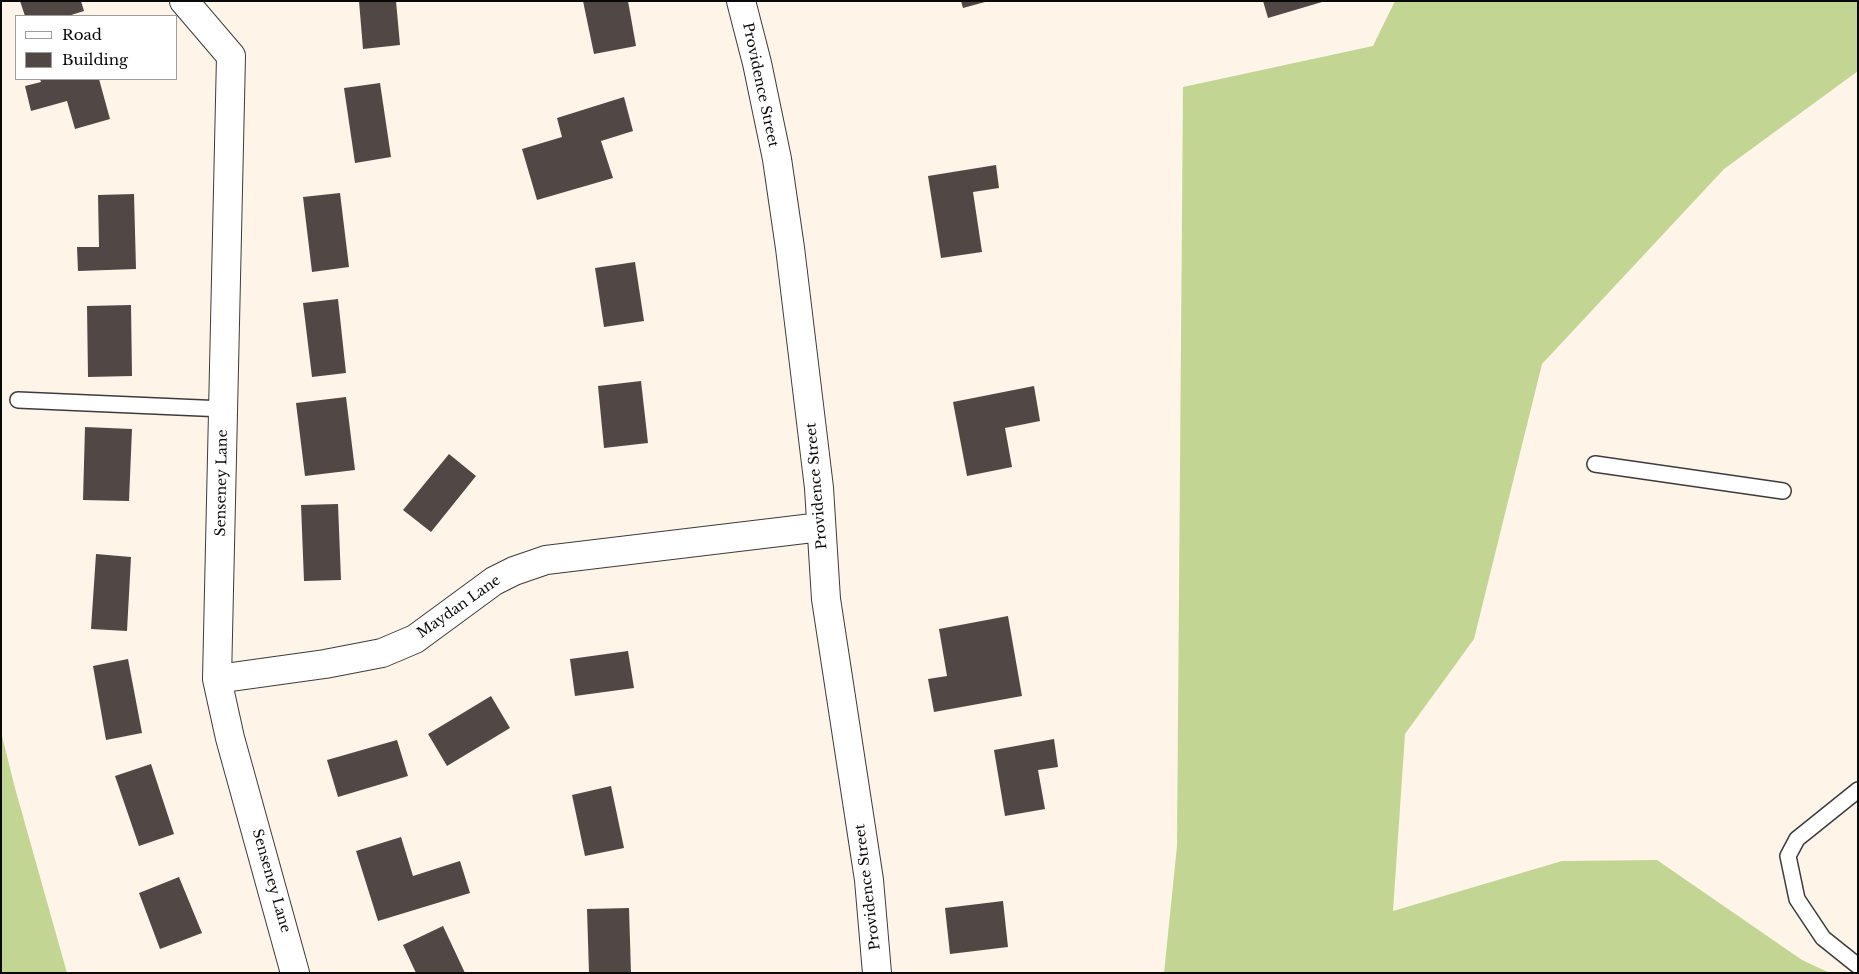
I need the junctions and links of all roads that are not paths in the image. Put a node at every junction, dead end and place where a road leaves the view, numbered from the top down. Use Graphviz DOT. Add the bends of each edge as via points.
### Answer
graph roads {
  1 [pos="184,1"];
  2 [pos="741,1"];
  3 [pos="18,400"];
  4 [pos="224,409"];
  5 [pos="1595,464"];
  6 [pos="1783,491"];
  7 [pos="821,527"];
  8 [pos="217,679"];
  9 [pos="1858,790"];
  10 [pos="1858,966"];
  11 [pos="295,973"];
  12 [pos="877,973"];
  1 -- 4 [label="street, Senseney Lane" via="231,56"];
  2 -- 7 [label="street, Providence Street" via="777,159 819,488"];
  3 -- 4 [label="lane"];
  4 -- 8 [label="street, Senseney Lane"];
  5 -- 6 [label="lane"];
  7 -- 8 [label="street, Maydan Lane" via="546,560 494,581 415,639 382,653"];
  7 -- 12 [label="street, Providence Street" via="826,599 869,880"];
  8 -- 11 [label="street, Senseney Lane" via="230,738"];
  9 -- 10 [label="lane" via="1797,839 1788,856 1797,898 1823,938"];
}
